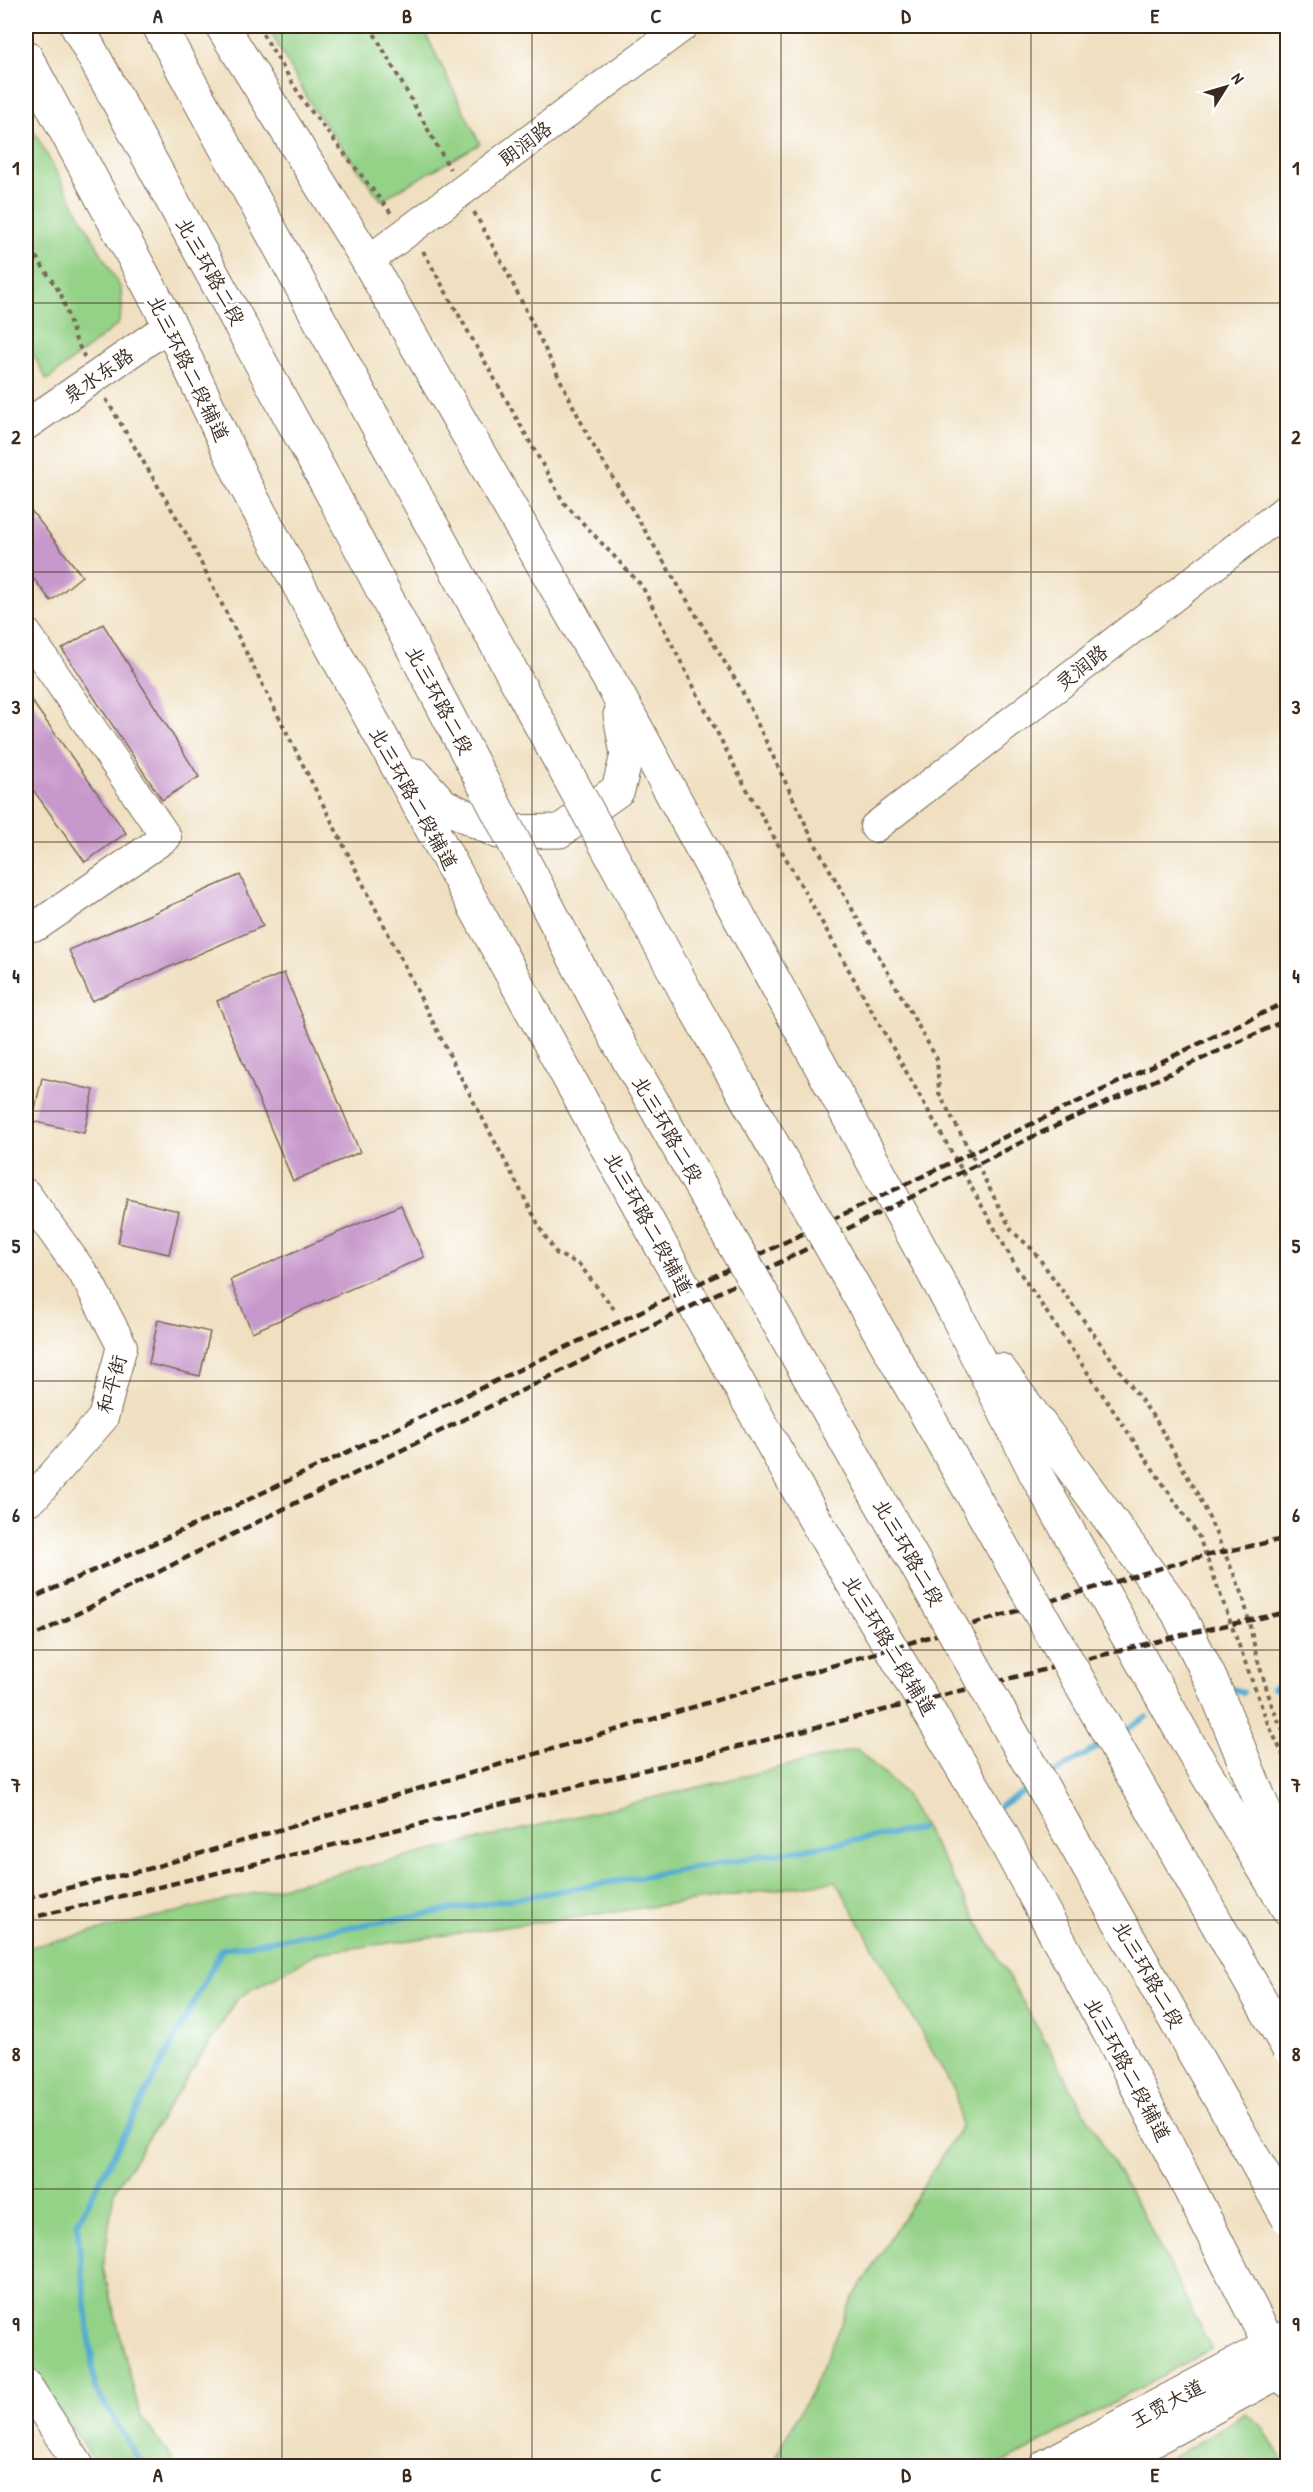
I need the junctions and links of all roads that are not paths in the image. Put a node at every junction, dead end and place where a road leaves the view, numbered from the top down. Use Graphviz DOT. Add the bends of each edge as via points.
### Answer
graph roads {
  1 [pos="66,26"];
  2 [pos="77,26"];
  3 [pos="159,26"];
  4 [pos="178,26"];
  5 [pos="222,26"];
  6 [pos="683,26"];
  7 [pos="26,57"];
  8 [pos="103,73"];
  9 [pos="220,137"];
  10 [pos="368,261"];
  11 [pos="170,325"];
  12 [pos="26,425"];
  13 [pos="1287,508"];
  14 [pos="26,633"];
  15 [pos="617,693"];
  16 [pos="380,735"];
  17 [pos="875,827"];
  18 [pos="26,927"];
  19 [pos="26,1194"];
  20 [pos="954,1310"];
  21 [pos="26,1501"];
  22 [pos="1287,1869"];
  23 [pos="1287,1909"];
  24 [pos="1287,2048"];
  25 [pos="1287,2218"];
  26 [pos="1283,2360"];
  27 [pos="26,2384"];
  28 [pos="80,2466"];
  29 [pos="1046,2466"];
  30 [pos="1104,2466"];
  1 -- 8 [label="main road"];
  2 -- 8 [label="main road, 北三环路二段"];
  3 -- 9 [label="main road"];
  4 -- 9 [label="main road"];
  5 -- 10 [label="main road"];
  6 -- 10 [label="street, 朗润路"];
  7 -- 11 [label="main road, 北三环路二段辅道"];
  8 -- 25 [label="main road, 北三环路二段, bridge" via="333,495 615,1036"];
  9 -- 24 [label="main road, bridge" via="687,994"];
  10 -- 15 [label="main road"];
  11 -- 12 [label="street, 泉水东路"];
  11 -- 16 [label="main road, 北三环路二段辅道" via="243,483"];
  13 -- 17 [label="street, 灵润路"];
  14 -- 18 [label="street" via="166,837 38,925"];
  15 -- 16 [label="main road" via="627,755 618,790 560,831 498,832 443,805"];
  15 -- 20 [label="main road"];
  16 -- 26 [label="main road, 北三环路二段辅道" via="814,1518 984,1803"];
  19 -- 21 [label="street, 和平街" via="87,1279 122,1346 103,1419 33,1498"];
  20 -- 22 [label="main road" via="1177,1611 1213,1684"];
  20 -- 23 [label="main road" via="1037,1476"];
  26 -- 29 [label="main road, 王贾大道"];
  26 -- 30 [label="main road, 王贾大道"];
  27 -- 28 [label="street"];
}
